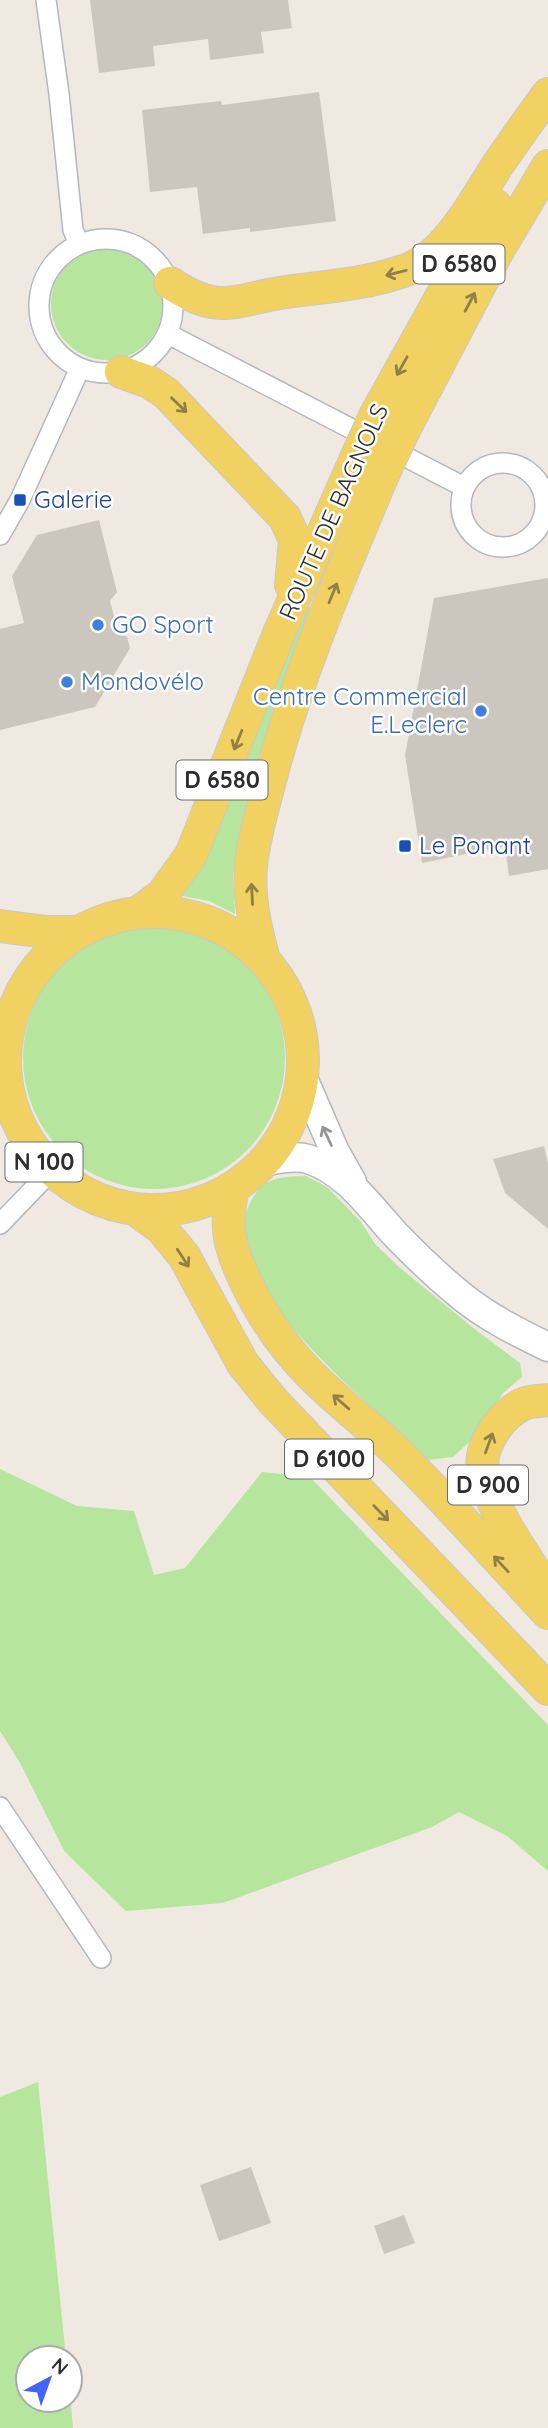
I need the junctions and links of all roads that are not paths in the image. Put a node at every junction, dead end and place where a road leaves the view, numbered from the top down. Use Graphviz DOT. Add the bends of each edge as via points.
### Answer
graph roads {
  1 [pos="46,0"];
  2 [pos="548,94"];
  3 [pos="548,117"];
  4 [pos="548,166"];
  5 [pos="79,244"];
  6 [pos="170,283"];
  7 [pos="167,334"];
  8 [pos="80,368"];
  9 [pos="121,372"];
  10 [pos="543,477"];
  11 [pos="464,487"];
  12 [pos="0,535"];
  13 [pos="280,631"];
  14 [pos="139,912"];
  15 [pos="0,926"];
  16 [pos="76,932"];
  17 [pos="264,960"];
  18 [pos="2,1065"];
  19 [pos="303,1079"];
  20 [pos="266,1161"];
  21 [pos="51,1171"];
  22 [pos="233,1189"];
  23 [pos="357,1191"];
  24 [pos="136,1210"];
  25 [pos="0,1224"];
  26 [pos="548,1347"];
  27 [pos="548,1400"];
  28 [pos="548,1591"];
  29 [pos="548,1613"];
  30 [pos="548,1689"];
  31 [pos="0,1807"];
  32 [pos="101,1958"];
  1 -- 5 [label="street" via="73,230"];
  2 -- 6 [label="main road, one-way" via="457,226 434,252 407,270 231,304 196,299"];
  3 -- 13 [label="main road, ROUTE DE BAGNOLS / D 6580, one-way, bridge" via="376,414"];
  17 -- 4 [label="main road, ROUTE DE BAGNOLS / D 6580, one-way, bridge" via="253,918 251,867 259,822 297,689 405,428"];
  5 -- 6 [label="street" via="115,239 133,244 149,253"];
  5 -- 8 [label="street" via="62,254 50,269 39,306 50,343"];
  6 -- 7 [label="street" via="174,309"];
  7 -- 9 [label="street" via="156,352"];
  7 -- 11 [label="street"];
  8 -- 9 [label="street"];
  8 -- 12 [label="street"];
  9 -- 13 [label="main road, one-way" via="166,393 285,518 295,540 295,562"];
  10 -- 11 [label="street" via="514,463 499,462 472,475"];
  10 -- 11 [label="street" via="545,516 540,527 532,537 509,547 496,547 474,536 460,504"];
  13 -- 14 [label="main road, ROUTE DE BAGNOLS / D 6580, one-way" via="191,855 162,895"];
  14 -- 16 [label="main road, N 100"];
  14 -- 17 [label="main road, N 100" via="194,917 220,927"];
  15 -- 16 [label="main road, N 100"];
  16 -- 18 [label="main road, N 100" via="45,957 22,990 7,1027"];
  17 -- 19 [label="main road, N 100" via="292,1003 300,1028"];
  18 -- 21 [label="main road, N 100" via="10,1105 27,1141"];
  19 -- 20 [label="main road, N 100" via="284,1136"];
  23 -- 19 [label="main road, one-way"];
  20 -- 22 [label="main road, N 100"];
  20 -- 23 [label="main road" via="306,1158"];
  21 -- 24 [label="main road, N 100" via="105,1203"];
  21 -- 25 [label="street"];
  22 -- 24 [label="main road, N 100" via="186,1208"];
  29 -- 22 [label="main road, D 6100, one-way" via="404,1459 308,1372 278,1338 236,1262 227,1231"];
  23 -- 26 [label="main road" via="464,1299"];
  24 -- 30 [label="main road, D 6100, one-way" via="161,1228 184,1256 243,1364 273,1401"];
  28 -- 27 [label="main road, D 900, one-way" via="495,1502 482,1471 485,1450 504,1417 526,1404"];
  31 -- 32 [label="street"];
}
